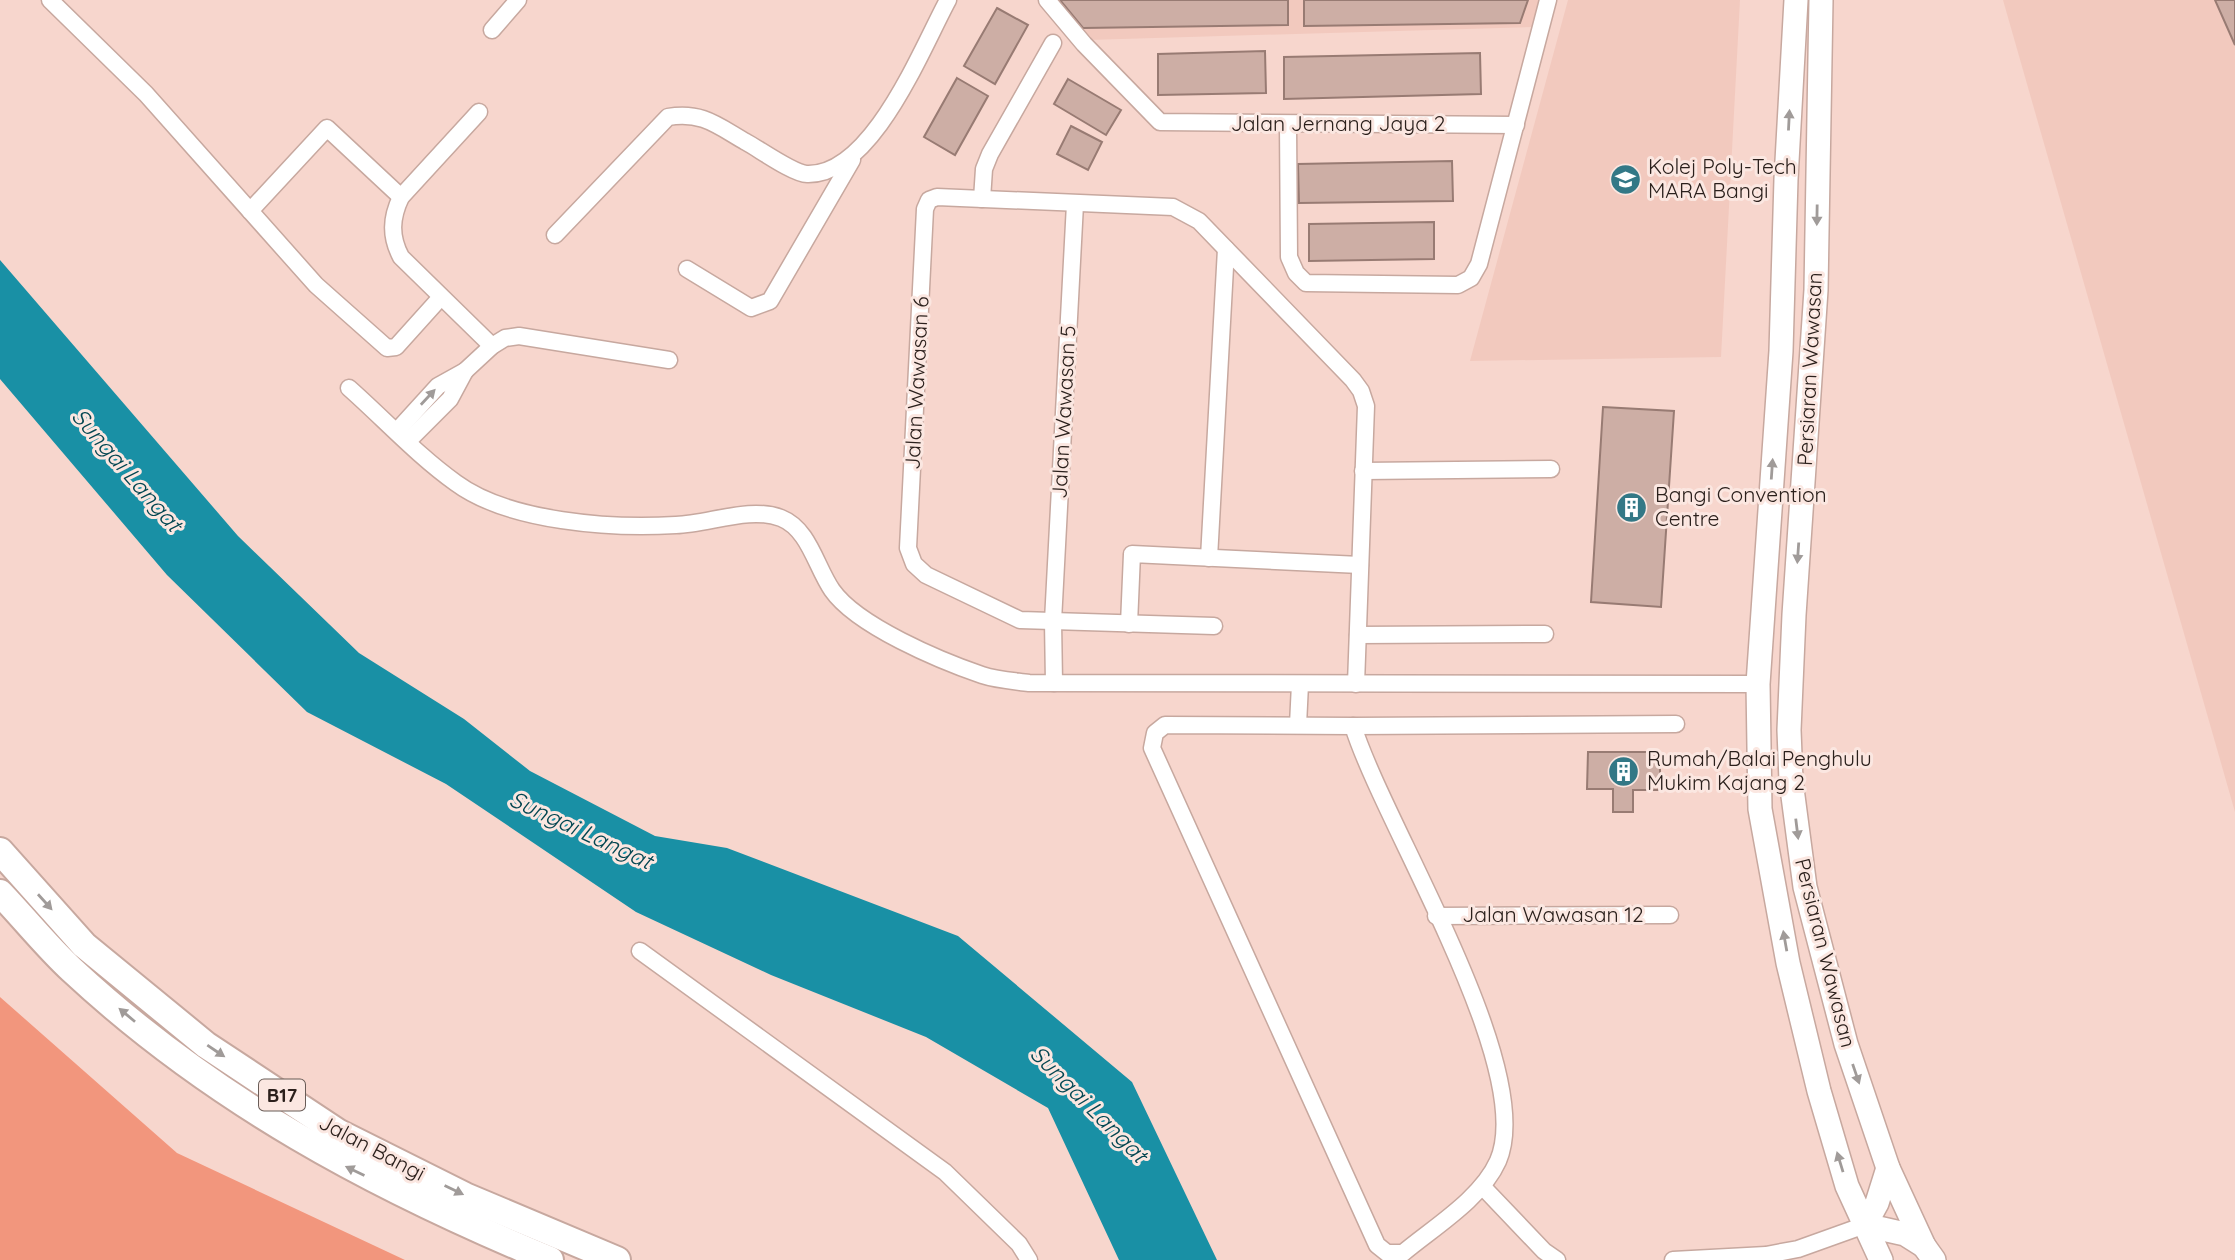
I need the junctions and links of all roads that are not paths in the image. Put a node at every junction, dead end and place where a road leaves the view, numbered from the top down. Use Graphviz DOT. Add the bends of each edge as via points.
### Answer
graph roads {
  1 [pos="50,0"];
  2 [pos="518,0"];
  3 [pos="948,0"];
  4 [pos="1047,0"];
  5 [pos="1548,0"];
  6 [pos="1796,0"];
  7 [pos="1821,0"];
  8 [pos="492,30"];
  9 [pos="1053,43"];
  10 [pos="479,112"];
  11 [pos="1288,124"];
  12 [pos="1516,125"];
  13 [pos="853,158"];
  14 [pos="401,197"];
  15 [pos="982,199"];
  16 [pos="1075,204"];
  17 [pos="250,212"];
  18 [pos="1786,230"];
  19 [pos="555,235"];
  20 [pos="1226,248"];
  21 [pos="687,269"];
  22 [pos="1816,290"];
  23 [pos="441,297"];
  24 [pos="492,346"];
  25 [pos="1781,351"];
  26 [pos="670,360"];
  27 [pos="349,388"];
  28 [pos="402,436"];
  29 [pos="1551,469"];
  30 [pos="1363,471"];
  31 [pos="1209,558"];
  32 [pos="1360,565"];
  33 [pos="1794,615"];
  34 [pos="1053,621"];
  35 [pos="1129,624"];
  36 [pos="1214,626"];
  37 [pos="1545,634"];
  38 [pos="1358,635"];
  39 [pos="1054,683"];
  40 [pos="1300,684"];
  41 [pos="1356,684"];
  42 [pos="1758,684"];
  43 [pos="1676,724"];
  44 [pos="1298,725"];
  45 [pos="1353,726"];
  46 [pos="1789,730"];
  47 [pos="0,851"];
  48 [pos="0,893"];
  49 [pos="1670,915"];
  50 [pos="1436,916"];
  51 [pos="640,951"];
  52 [pos="1888,1168"];
  53 [pos="1482,1186"];
  54 [pos="1865,1225"];
  55 [pos="1929,1253"];
  56 [pos="1712,1259"];
  57 [pos="550,1260"];
  58 [pos="617,1260"];
  59 [pos="1029,1260"];
  60 [pos="1557,1260"];
  61 [pos="1673,1260"];
  62 [pos="1881,1260"];
  1 -- 17 [label="street" via="146,93"];
  2 -- 8 [label="street"];
  3 -- 13 [label="street" via="880,126"];
  4 -- 11 [label="street, Jalan Jernang Jaya 2" via="1160,122"];
  5 -- 12 [label="street"];
  18 -- 6 [label="main road, Persiaran Wawasan, one-way"];
  7 -- 22 [label="main road, Persiaran Wawasan, one-way"];
  9 -- 15 [label="street" via="990,154"];
  10 -- 14 [label="street"];
  11 -- 12 [label="street, Jalan Jernang Jaya 2"];
  11 -- 12 [label="street" via="1289,257 1306,283 1458,285 1471,278 1479,264"];
  13 -- 19 [label="street" via="829,171 804,175 701,116 668,117"];
  13 -- 21 [label="street" via="770,301 751,309"];
  14 -- 17 [label="street" via="327,128"];
  14 -- 23 [label="street" via="395,210 394,244 409,267"];
  15 -- 16 [label="street"];
  15 -- 34 [label="street, Jalan Wawasan 6" via="937,197 929,200 925,209 908,548 914,564 926,575 1020,620"];
  16 -- 20 [label="street" via="1173,207 1199,222"];
  16 -- 34 [label="street, Jalan Wawasan 5"];
  17 -- 23 [label="street" via="316,285 387,348 396,347"];
  18 -- 22 [label="main road" via="1793,255"];
  18 -- 25 [label="main road, Persiaran Wawasan"];
  20 -- 30 [label="street" via="1361,391 1366,406"];
  20 -- 31 [label="street"];
  22 -- 25 [label="main road" via="1797,311"];
  22 -- 33 [label="main road, Persiaran Wawasan, one-way"];
  23 -- 24 [label="street"];
  24 -- 26 [label="street" via="519,336"];
  24 -- 28 [label="street" via="465,371 450,399"];
  42 -- 25 [label="main road, Persiaran Wawasan, one-way"];
  27 -- 28 [label="street"];
  28 -- 39 [label="street" via="456,484 516,510 624,526 678,525 759,514 779,517 802,535 832,591 851,610 891,636 984,676"];
  29 -- 30 [label="street"];
  30 -- 32 [label="street"];
  31 -- 32 [label="street"];
  31 -- 35 [label="street" via="1132,554"];
  32 -- 38 [label="street"];
  33 -- 42 [label="main road" via="1781,659"];
  33 -- 46 [label="main road, Persiaran Wawasan"];
  34 -- 35 [label="street"];
  34 -- 39 [label="street, Jalan Wawasan 5"];
  35 -- 36 [label="street"];
  37 -- 38 [label="street"];
  38 -- 41 [label="street"];
  39 -- 40 [label="street"];
  40 -- 41 [label="street"];
  40 -- 44 [label="street"];
  41 -- 42 [label="street"];
  42 -- 46 [label="main road" via="1777,702"];
  54 -- 42 [label="main road, Persiaran Wawasan, one-way" via="1847,1186 1819,1091 1788,962 1760,809"];
  43 -- 45 [label="street"];
  44 -- 45 [label="street"];
  44 -- 53 [label="street" via="1164,725 1155,733 1152,748 1377,1245 1387,1254 1403,1253"];
  45 -- 50 [label="street"];
  46 -- 52 [label="main road, Persiaran Wawasan, one-way" via="1805,887 1846,1044"];
  47 -- 58 [label="main road, Jalan Bangi / B17, one-way" via="85,946 206,1045 339,1133 465,1196"];
  57 -- 48 [label="main road, Jalan Bangi / B17, one-way" via="455,1221 334,1161 197,1073 72,970"];
  49 -- 50 [label="street, Jalan Wawasan 12"];
  50 -- 53 [label="street" via="1478,1007 1497,1063 1505,1116 1503,1139 1498,1161"];
  51 -- 59 [label="street" via="945,1172 1019,1244"];
  52 -- 54 [label="main road"];
  52 -- 55 [label="main road, Persiaran Wawasan"];
  53 -- 60 [label="street"];
  54 -- 55 [label="main road" via="1905,1234"];
  54 -- 56 [label="street" via="1798,1248"];
  54 -- 62 [label="main road, Persiaran Wawasan"];
  56 -- 61 [label="street"];
}
